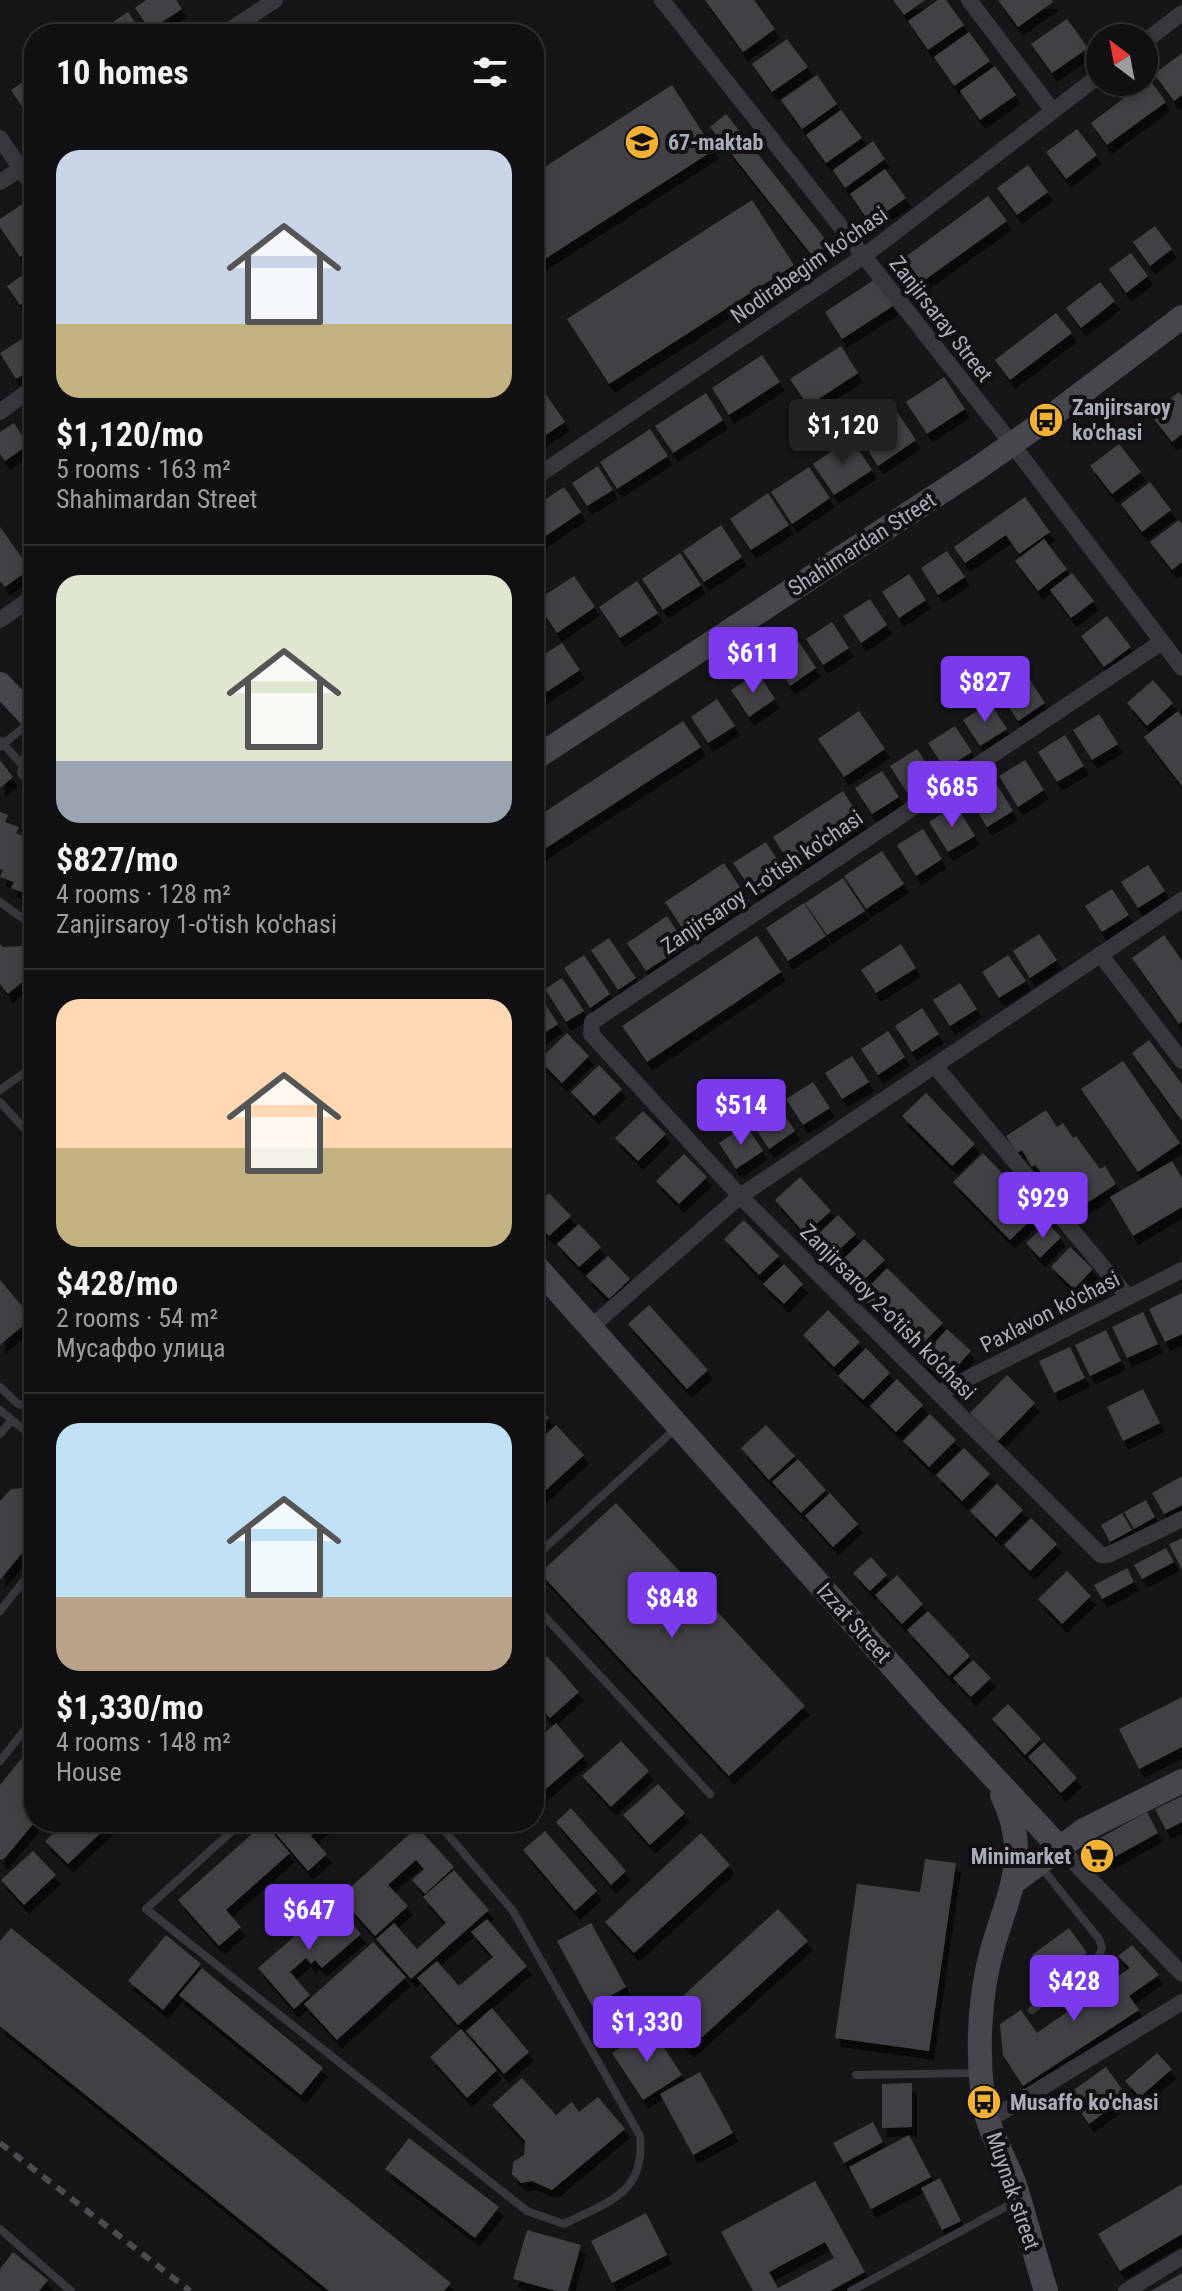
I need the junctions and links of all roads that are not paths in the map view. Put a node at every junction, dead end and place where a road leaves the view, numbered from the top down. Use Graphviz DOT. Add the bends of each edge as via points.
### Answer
graph roads {
  1 [pos="275,0"];
  2 [pos="662,0"];
  3 [pos="969,0"];
  4 [pos="1182,13"];
  5 [pos="239,24"];
  6 [pos="1158,31"];
  7 [pos="1086,86"];
  8 [pos="1053,111"];
  9 [pos="0,138"];
  10 [pos="24,161"];
  11 [pos="24,166"];
  12 [pos="0,182"];
  13 [pos="864,256"];
  14 [pos="1182,317"];
  15 [pos="24,394"];
  16 [pos="0,412"];
  17 [pos="1012,444"];
  18 [pos="544,471"];
  19 [pos="24,603"];
  20 [pos="0,620"];
  21 [pos="1162,642"];
  22 [pos="1182,668"];
  23 [pos="0,684"];
  24 [pos="24,710"];
  25 [pos="24,727"];
  26 [pos="1,744"];
  27 [pos="544,752"];
  28 [pos="24,757"];
  29 [pos="22,765"];
  30 [pos="24,777"];
  31 [pos="1182,900"];
  32 [pos="0,902"];
  33 [pos="24,919"];
  34 [pos="1100,954"];
  35 [pos="589,1029"];
  36 [pos="1182,1061"];
  37 [pos="935,1066"];
  38 [pos="24,1073"];
  39 [pos="0,1090"];
  40 [pos="0,1102"];
  41 [pos="24,1128"];
  42 [pos="740,1196"];
  43 [pos="1182,1270"];
  44 [pos="544,1275"];
  45 [pos="1128,1297"];
  46 [pos="591,1327"];
  47 [pos="0,1387"];
  48 [pos="939,1393"];
  49 [pos="24,1406"];
  50 [pos="0,1410"];
  51 [pos="12,1420"];
  52 [pos="679,1426"];
  53 [pos="24,1430"];
  54 [pos="0,1434"];
  55 [pos="1182,1519"];
  56 [pos="544,1549"];
  57 [pos="24,1581"];
  58 [pos="0,1611"];
  59 [pos="544,1616"];
  60 [pos="24,1731"];
  61 [pos="0,1761"];
  62 [pos="985,1768"];
  63 [pos="1182,1781"];
  64 [pos="710,1794"];
  65 [pos="231,1832"];
  66 [pos="446,1832"];
  67 [pos="1059,1847"];
  68 [pos="1038,1863"];
  69 [pos="1014,1882"];
  70 [pos="1182,1974"];
  71 [pos="1182,2002"];
  72 [pos="1032,2010"];
  73 [pos="982,2073"];
  74 [pos="856,2075"];
  75 [pos="989,2120"];
  76 [pos="1019,2200"];
  77 [pos="0,2229"];
  78 [pos="1182,2257"];
  79 [pos="65,2289"];
  80 [pos="851,2291"];
  81 [pos="1046,2291"];
  82 [pos="1126,2291"];
  1 -- 5 [label="street"];
  2 -- 13 [label="street, Zanjirsaray Street"];
  3 -- 8 [label="street"];
  4 -- 6 [label="street"];
  7 -- 8 [label="street, Nodirabegim ko'chasi"];
  8 -- 13 [label="street, Nodirabegim ko'chasi"];
  9 -- 10 [label="street"];
  11 -- 12 [label="street"];
  13 -- 17 [label="street, Zanjirsaray Street"];
  13 -- 18 [label="street, Nodirabegim ko'chasi"];
  14 -- 17 [label="street, Shahimardan Street"];
  15 -- 16 [label="street"];
  17 -- 21 [label="street, Zanjirsaray Street"];
  17 -- 27 [label="street, Shahimardan Street"];
  19 -- 20 [label="street"];
  21 -- 22 [label="street, Zanjirsaray Street"];
  21 -- 35 [label="street, Zanjirsaroy 1-o'tish ko'chasi" via="592,1022"];
  23 -- 24 [label="street"];
  25 -- 26 [label="lane"];
  26 -- 29 [label="lane"];
  28 -- 29 [label="lane"];
  29 -- 30 [label="lane"];
  31 -- 34 [label="street"];
  32 -- 33 [label="lane"];
  34 -- 36 [label="street"];
  34 -- 37 [label="street"];
  35 -- 42 [label="street, Zanjirsaroy 2-o'tish ko'chasi"];
  37 -- 42 [label="street"];
  37 -- 45 [label="street"];
  38 -- 39 [label="lane"];
  40 -- 41 [label="lane"];
  42 -- 46 [label="street"];
  42 -- 48 [label="street, Zanjirsaroy 2-o'tish ko'chasi"];
  43 -- 45 [label="street, Paxlavon ko'chasi"];
  44 -- 46 [label="street, Izzat Street"];
  45 -- 48 [label="street, Paxlavon ko'chasi"];
  46 -- 52 [label="street, Izzat Street"];
  47 -- 49 [label="lane"];
  48 -- 55 [label="street, Zanjirsaroy 2-o'tish ko'chasi" via="1101,1555"];
  50 -- 51 [label="lane"];
  51 -- 53 [label="lane"];
  51 -- 54 [label="lane"];
  52 -- 56 [label="lane"];
  52 -- 62 [label="street, Izzat Street"];
  57 -- 58 [label="lane"];
  59 -- 64 [label="lane"];
  60 -- 61 [label="lane"];
  62 -- 67 [label="street, Izzat Street"];
  62 -- 69 [label="street, Muynak street" via="1015,1827"];
  63 -- 67 [label="street"];
  65 -- 66 [label="lane" via="146,1909 527,2211 564,2224 625,2194 642,2158 640,2136 513,1911"];
  67 -- 68 [label="street"];
  67 -- 70 [label="street, Izzat Street"];
  68 -- 69 [label="street"];
  68 -- 72 [label="lane" via="1102,1948 1098,1958"];
  69 -- 73 [label="street, Muynak street" via="987,1971"];
  71 -- 75 [label="street"];
  73 -- 74 [label="lane"];
  73 -- 75 [label="street, Muynak street"];
  75 -- 76 [label="street, Muynak street"];
  76 -- 80 [label="lane"];
  76 -- 81 [label="street, Muynak street"];
  77 -- 79 [label="lane"];
  78 -- 82 [label="street"];
}
